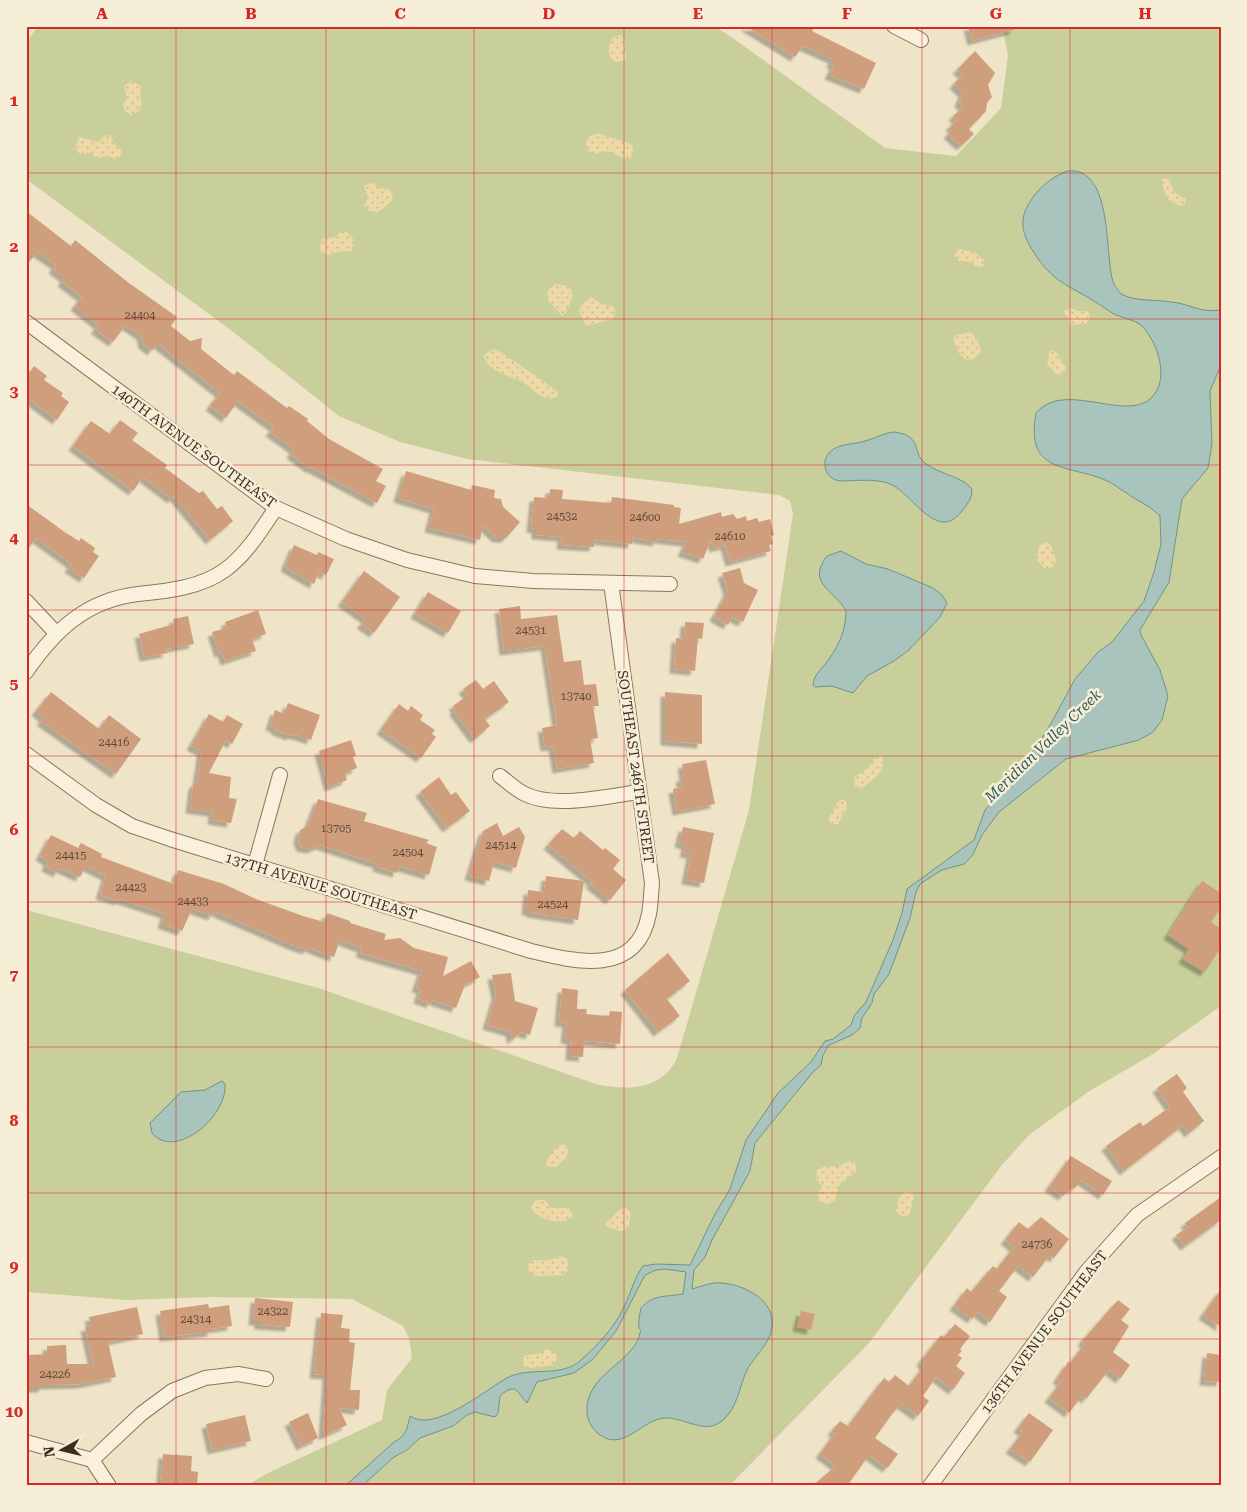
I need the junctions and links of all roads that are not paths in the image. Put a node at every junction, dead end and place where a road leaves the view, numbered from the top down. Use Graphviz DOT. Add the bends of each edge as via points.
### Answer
graph roads {
  1 [pos="894,26"];
  2 [pos="921,40"];
  3 [pos="26,322"];
  4 [pos="276,508"];
  5 [pos="611,584"];
  6 [pos="670,584"];
  7 [pos="26,601"];
  8 [pos="56,633"];
  9 [pos="26,672"];
  10 [pos="26,754"];
  11 [pos="280,775"];
  12 [pos="500,776"];
  13 [pos="639,792"];
  14 [pos="255,865"];
  15 [pos="632,947"];
  16 [pos="1221,1157"];
  17 [pos="266,1379"];
  18 [pos="26,1442"];
  19 [pos="92,1460"];
  20 [pos="109,1486"];
  21 [pos="930,1486"];
  1 -- 2 [label="street"];
  3 -- 4 [label="street, 140TH AVENUE SOUTHEAST"];
  4 -- 5 [label="street, 140TH AVENUE SOUTHEAST" via="346,539 407,560 475,576 533,582"];
  4 -- 8 [label="street" via="252,544 225,570 178,590 124,596 99,603 72,618"];
  5 -- 6 [label="street, 140TH AVENUE SOUTHEAST"];
  5 -- 13 [label="street, SOUTHEAST 246TH STREET"];
  7 -- 8 [label="street"];
  8 -- 9 [label="street"];
  10 -- 14 [label="street, 137TH AVENUE SOUTHEAST" via="96,805 132,826"];
  11 -- 14 [label="street"];
  12 -- 13 [label="street" via="526,795 546,800 578,800"];
  13 -- 15 [label="street, SOUTHEAST 246TH STREET" via="652,883 644,931"];
  14 -- 15 [label="street, 137TH AVENUE SOUTHEAST" via="558,958 602,962 616,958"];
  16 -- 21 [label="street, 136TH AVENUE SOUTHEAST" via="1137,1215 1087,1270"];
  17 -- 19 [label="street" via="238,1374 205,1378 172,1391 141,1414"];
  18 -- 19 [label="street"];
  19 -- 20 [label="street"];
}
